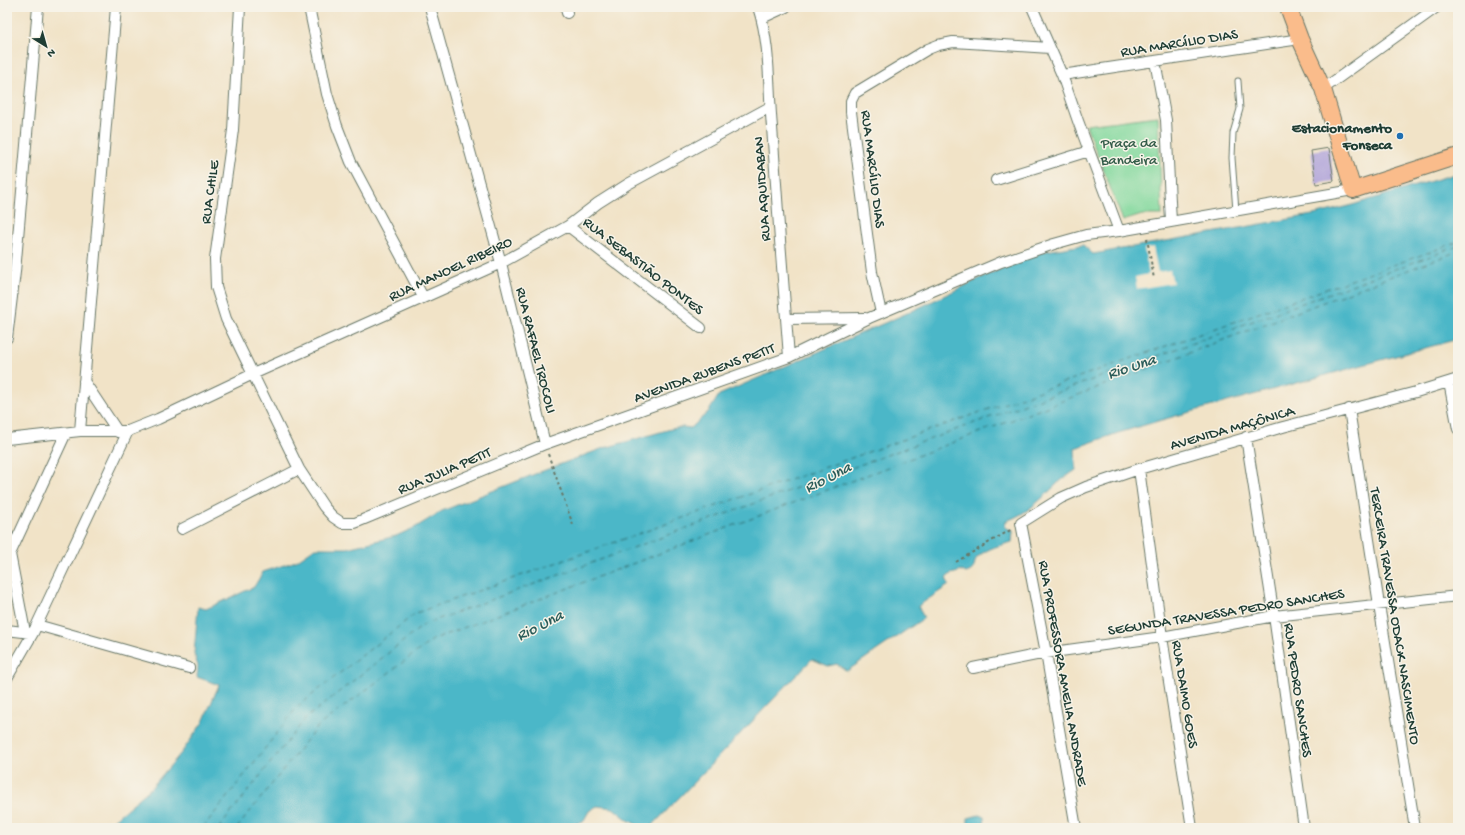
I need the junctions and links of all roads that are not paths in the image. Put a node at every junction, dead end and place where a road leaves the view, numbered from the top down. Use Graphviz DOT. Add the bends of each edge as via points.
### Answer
graph roads {
  1 [pos="38,7"];
  2 [pos="116,7"];
  3 [pos="240,7"];
  4 [pos="309,7"];
  5 [pos="430,7"];
  6 [pos="758,7"];
  7 [pos="786,7"];
  8 [pos="1032,7"];
  9 [pos="1288,7"];
  10 [pos="1436,7"];
  11 [pos="762,18"];
  12 [pos="1300,39"];
  13 [pos="1050,48"];
  14 [pos="1155,61"];
  15 [pos="1062,74"];
  16 [pos="1238,82"];
  17 [pos="1323,89"];
  18 [pos="770,107"];
  19 [pos="1088,151"];
  20 [pos="1458,156"];
  21 [pos="996,180"];
  22 [pos="1353,190"];
  23 [pos="1236,211"];
  24 [pos="1171,222"];
  25 [pos="568,226"];
  26 [pos="1119,231"];
  27 [pos="501,263"];
  28 [pos="11,272"];
  29 [pos="423,297"];
  30 [pos="881,314"];
  31 [pos="869,318"];
  32 [pos="786,319"];
  33 [pos="701,328"];
  34 [pos="7,338"];
  35 [pos="789,357"];
  36 [pos="253,374"];
  37 [pos="84,381"];
  38 [pos="1454,381"];
  39 [pos="1349,409"];
  40 [pos="1458,429"];
  41 [pos="80,431"];
  42 [pos="123,432"];
  43 [pos="66,433"];
  44 [pos="1246,437"];
  45 [pos="7,439"];
  46 [pos="545,444"];
  47 [pos="299,469"];
  48 [pos="1139,469"];
  49 [pos="355,523"];
  50 [pos="1021,523"];
  51 [pos="182,529"];
  52 [pos="7,533"];
  53 [pos="10,554"];
  54 [pos="1458,596"];
  55 [pos="1379,604"];
  56 [pos="1274,616"];
  57 [pos="7,630"];
  58 [pos="32,630"];
  59 [pos="1162,637"];
  60 [pos="1046,653"];
  61 [pos="189,668"];
  62 [pos="974,668"];
  63 [pos="7,678"];
  64 [pos="1076,828"];
  65 [pos="1192,828"];
  66 [pos="1304,828"];
  67 [pos="1415,828"];
  1 -- 28 [label="street"];
  2 -- 37 [label="street"];
  3 -- 36 [label="street, RUA CHILE" via="233,130 215,259 215,276 219,300 226,319"];
  4 -- 29 [label="street" via="327,94 351,162"];
  5 -- 27 [label="street, RUA RAFAEL TROCOLI"];
  6 -- 11 [label="street, RUA AQUIDABAN"];
  7 -- 11 [label="street"];
  8 -- 13 [label="street"];
  9 -- 12 [label="main road"];
  10 -- 17 [label="street"];
  11 -- 18 [label="street, RUA AQUIDABAN" via="767,44"];
  12 -- 14 [label="street, RUA MARCÍLIO DIAS"];
  12 -- 17 [label="main road"];
  13 -- 15 [label="street"];
  13 -- 30 [label="street, RUA MARCÍLIO DIAS" via="958,42 938,45 855,93 851,112 872,272"];
  14 -- 15 [label="street, RUA MARCÍLIO DIAS"];
  14 -- 24 [label="street" via="1166,120"];
  15 -- 19 [label="street"];
  16 -- 23 [label="lane" via="1240,109 1233,133 1232,158"];
  17 -- 22 [label="main road"];
  18 -- 25 [label="street, RUA MANOEL RIBEIRO" via="628,184"];
  18 -- 32 [label="street, RUA AQUIDABAN"];
  19 -- 21 [label="street"];
  19 -- 26 [label="street"];
  20 -- 22 [label="main road"];
  22 -- 23 [label="street"];
  23 -- 24 [label="street"];
  24 -- 26 [label="street"];
  25 -- 27 [label="street, RUA MANOEL RIBEIRO"];
  25 -- 33 [label="street, RUA SEBASTIÃO PONTES"];
  26 -- 30 [label="street, AVENIDA RUBENS PETIT" via="1086,235 1002,262"];
  27 -- 29 [label="street, RUA MANOEL RIBEIRO"];
  27 -- 46 [label="street, RUA RAFAEL TROCOLI"];
  28 -- 34 [label="street"];
  29 -- 36 [label="street, RUA MANOEL RIBEIRO"];
  30 -- 31 [label="street, AVENIDA RUBENS PETIT"];
  31 -- 32 [label="street, AVENIDA RUBENS PETIT"];
  31 -- 35 [label="street, AVENIDA RUBENS PETIT"];
  32 -- 35 [label="street, RUA AQUIDABAN"];
  35 -- 46 [label="street, AVENIDA RUBENS PETIT"];
  36 -- 42 [label="street, RUA MANOEL RIBEIRO" via="158,419"];
  36 -- 47 [label="street, RUA CHILE"];
  37 -- 41 [label="street"];
  37 -- 42 [label="street"];
  38 -- 39 [label="street, AVENIDA MAÇÔNICA"];
  38 -- 40 [label="street"];
  39 -- 44 [label="street, AVENIDA MAÇÔNICA"];
  39 -- 55 [label="street, TERCEIRA TRAVESSA ODACK NASCIMENTO"];
  41 -- 42 [label="street"];
  41 -- 43 [label="street"];
  42 -- 58 [label="street"];
  43 -- 45 [label="street"];
  43 -- 53 [label="street"];
  44 -- 48 [label="street, AVENIDA MAÇÔNICA"];
  44 -- 56 [label="street, RUA PEDRO SANCHES"];
  46 -- 49 [label="street, RUA JULIA PETIT"];
  47 -- 49 [label="street, RUA CHILE" via="333,517 342,523"];
  47 -- 51 [label="street"];
  48 -- 50 [label="street, AVENIDA MAÇÔNICA" via="1061,498"];
  48 -- 59 [label="street, RUA DAIMO GOES"];
  50 -- 60 [label="street, RUA PROFESSORA AMELIA ANDRADE"];
  52 -- 53 [label="street"];
  53 -- 58 [label="street"];
  54 -- 55 [label="street, SEGUNDA TRAVESSA PEDRO SANCHES"];
  55 -- 56 [label="street, SEGUNDA TRAVESSA PEDRO SANCHES"];
  55 -- 67 [label="street, TERCEIRA TRAVESSA ODACK NASCIMENTO"];
  56 -- 59 [label="street, SEGUNDA TRAVESSA PEDRO SANCHES"];
  56 -- 66 [label="street, RUA PEDRO SANCHES"];
  57 -- 58 [label="street"];
  58 -- 61 [label="street"];
  58 -- 63 [label="street"];
  59 -- 60 [label="street, SEGUNDA TRAVESSA PEDRO SANCHES"];
  59 -- 65 [label="street, RUA DAIMO GOES"];
  60 -- 62 [label="street, SEGUNDA TRAVESSA PEDRO SANCHES"];
  60 -- 64 [label="street, RUA PROFESSORA AMELIA ANDRADE"];
}
